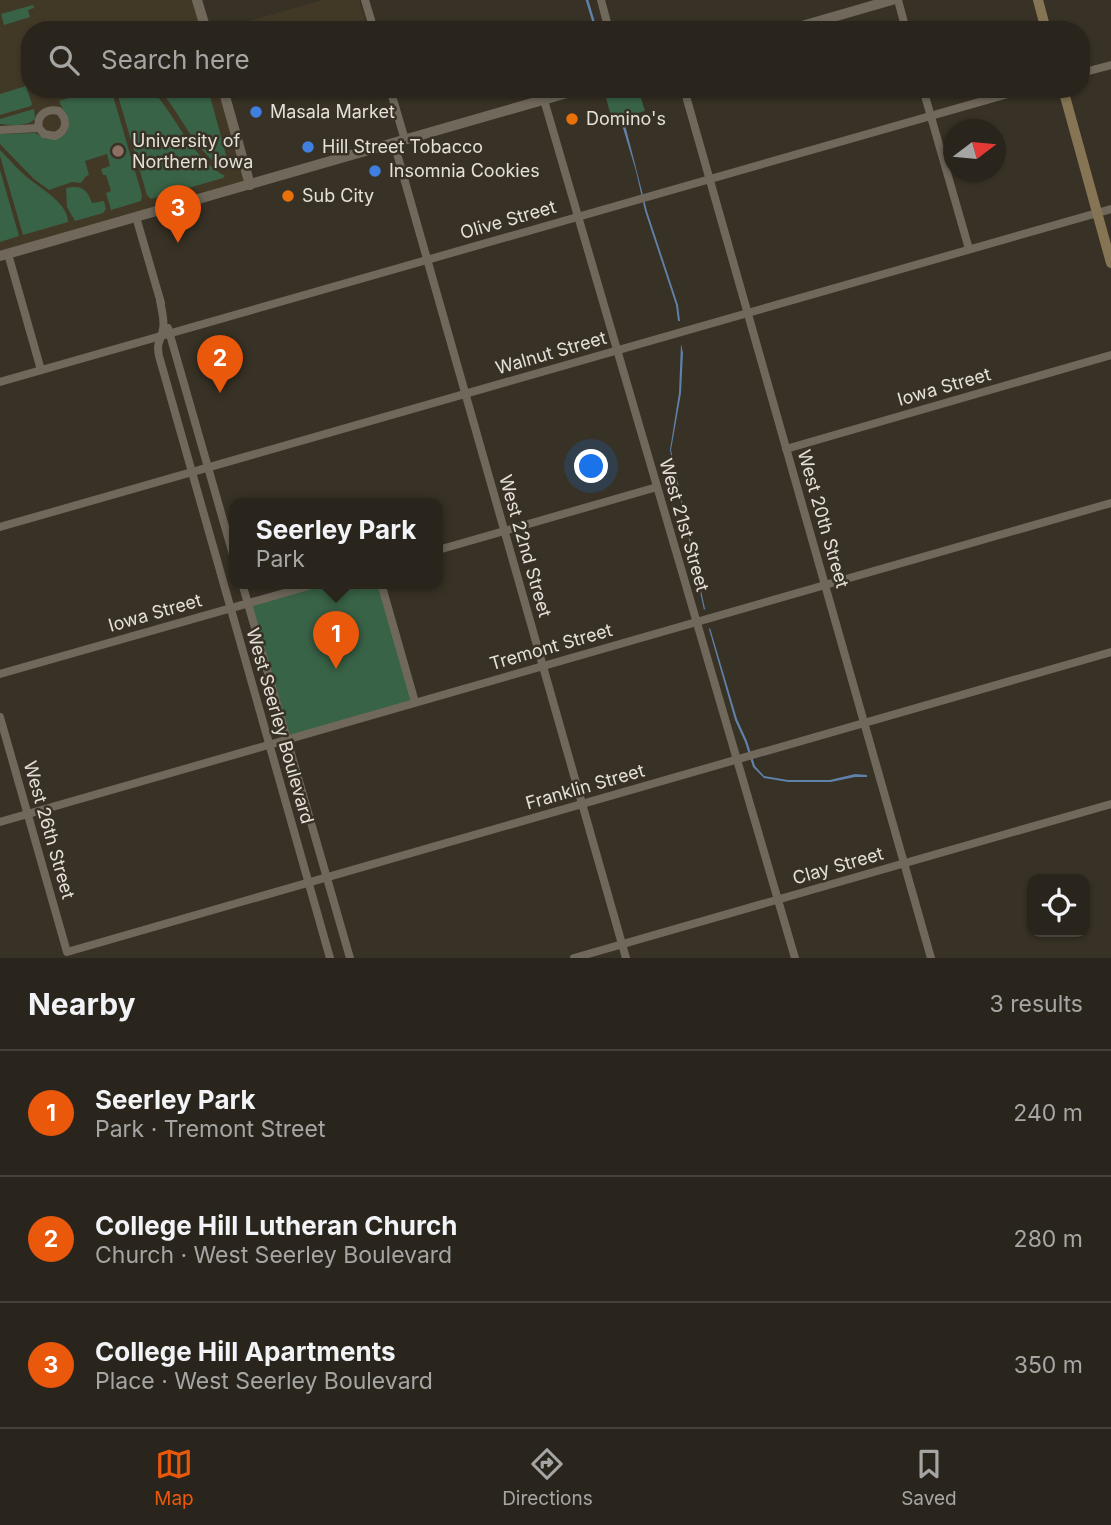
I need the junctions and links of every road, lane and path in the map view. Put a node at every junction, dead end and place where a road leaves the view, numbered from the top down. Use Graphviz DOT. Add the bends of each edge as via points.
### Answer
graph roads {
  1 [pos="197,0"];
  2 [pos="365,0"];
  3 [pos="601,0"];
  4 [pos="892,0"];
  5 [pos="898,0"];
  6 [pos="1038,0"];
  7 [pos="203,21"];
  8 [pos="371,21"];
  9 [pos="607,21"];
  10 [pos="819,21"];
  11 [pos="904,21"];
  12 [pos="1044,21"];
  13 [pos="1111,65"];
  14 [pos="1090,71"];
  15 [pos="226,98"];
  16 [pos="393,98"];
  17 [pos="551,98"];
  18 [pos="687,98"];
  19 [pos="926,98"];
  20 [pos="994,98"];
  21 [pos="1065,98"];
  22 [pos="544,100"];
  23 [pos="931,116"];
  24 [pos="39,128"];
  25 [pos="0,130"];
  26 [pos="405,140"];
  27 [pos="394,143"];
  28 [pos="710,179"];
  29 [pos="254,183"];
  30 [pos="1111,209"];
  31 [pos="1097,213"];
  32 [pos="136,217"];
  33 [pos="578,217"];
  34 [pos="969,250"];
  35 [pos="4,255"];
  36 [pos="427,260"];
  37 [pos="1111,263"];
  38 [pos="160,300"];
  39 [pos="748,313"];
  40 [pos="170,333"];
  41 [pos="159,336"];
  42 [pos="617,350"];
  43 [pos="1111,355"];
  44 [pos="41,370"];
  45 [pos="0,382"];
  46 [pos="465,394"];
  47 [pos="786,449"];
  48 [pos="208,467"];
  49 [pos="192,472"];
  50 [pos="657,487"];
  51 [pos="1111,503"];
  52 [pos="0,527"];
  53 [pos="504,531"];
  54 [pos="229,540"];
  55 [pos="443,549"];
  56 [pos="825,584"];
  57 [pos="244,589"];
  58 [pos="298,589"];
  59 [pos="382,589"];
  60 [pos="248,603"];
  61 [pos="230,608"];
  62 [pos="696,622"];
  63 [pos="1111,652"];
  64 [pos="542,666"];
  65 [pos="0,674"];
  66 [pos="415,702"];
  67 [pos="0,717"];
  68 [pos="864,723"];
  69 [pos="287,739"];
  70 [pos="270,744"];
  71 [pos="741,759"];
  72 [pos="582,804"];
  73 [pos="1111,804"];
  74 [pos="28,813"];
  75 [pos="0,822"];
  76 [pos="904,863"];
  77 [pos="327,877"];
  78 [pos="309,883"];
  79 [pos="778,900"];
  80 [pos="622,944"];
  81 [pos="67,952"];
  82 [pos="330,958"];
  83 [pos="350,958"];
  84 [pos="574,958"];
  85 [pos="626,958"];
  86 [pos="795,958"];
  87 [pos="931,958"];
  1 -- 7 [label="street"];
  2 -- 8 [label="street"];
  3 -- 9 [label="street"];
  4 -- 10 [label="street"];
  5 -- 11 [label="street"];
  6 -- 12 [label="main road"];
  13 -- 14 [label="street"];
  15 -- 29 [label="street" via="247,174"];
  16 -- 26 [label="street"];
  17 -- 22 [label="street"];
  18 -- 28 [label="street, West 20th Street"];
  19 -- 23 [label="street"];
  20 -- 23 [label="street, Olive Street"];
  21 -- 31 [label="main road"];
  22 -- 26 [label="street"];
  22 -- 33 [label="street, West 21st Street"];
  23 -- 28 [label="street, Olive Street"];
  23 -- 34 [label="street"];
  24 -- 25 [label="street"];
  26 -- 27 [label="street"];
  27 -- 29 [label="street"];
  27 -- 36 [label="street, West 22nd Street"];
  28 -- 33 [label="street, Olive Street"];
  28 -- 39 [label="street, West 20th Street"];
  29 -- 32 [label="street"];
  30 -- 31 [label="street, Walnut Street"];
  31 -- 34 [label="street, Walnut Street"];
  31 -- 37 [label="main road"];
  32 -- 35 [label="street"];
  32 -- 38 [label="street, West Seerley Boulevard"];
  33 -- 36 [label="street, Olive Street"];
  33 -- 42 [label="street, West 21st Street"];
  34 -- 39 [label="street, Walnut Street"];
  35 -- 44 [label="street"];
  36 -- 40 [label="street, Olive Street"];
  36 -- 46 [label="street, West 22nd Street"];
  38 -- 40 [label="street, West Seerley Boulevard"];
  38 -- 41 [label="street, West Seerley Boulevard" via="164,323"];
  39 -- 42 [label="street, Walnut Street"];
  39 -- 47 [label="street, West 20th Street"];
  40 -- 41 [label="street, Olive Street"];
  40 -- 48 [label="street, West Seerley Boulevard"];
  41 -- 44 [label="street, Olive Street"];
  41 -- 49 [label="street, West Seerley Boulevard" via="159,356"];
  42 -- 46 [label="street, Walnut Street"];
  42 -- 50 [label="street, West 21st Street"];
  43 -- 47 [label="street, Iowa Street"];
  44 -- 45 [label="street, Olive Street"];
  46 -- 48 [label="street, Walnut Street"];
  46 -- 53 [label="street, West 22nd Street"];
  47 -- 56 [label="street, West 20th Street"];
  48 -- 49 [label="street, Walnut Street"];
  48 -- 54 [label="street, West Seerley Boulevard"];
  49 -- 52 [label="street, Walnut Street"];
  49 -- 61 [label="street, West Seerley Boulevard"];
  50 -- 53 [label="street"];
  50 -- 62 [label="street, West 21st Street"];
  51 -- 56 [label="street, Tremont Street"];
  53 -- 55 [label="street"];
  53 -- 64 [label="street, West 22nd Street"];
  56 -- 62 [label="street, Tremont Street"];
  56 -- 68 [label="street, West 20th Street"];
  57 -- 60 [label="street, West Seerley Boulevard"];
  58 -- 60 [label="street, Iowa Street"];
  59 -- 66 [label="street"];
  60 -- 61 [label="street, Iowa Street"];
  60 -- 69 [label="street, West Seerley Boulevard"];
  61 -- 65 [label="street, Iowa Street"];
  61 -- 70 [label="street, West Seerley Boulevard"];
  62 -- 64 [label="street, Tremont Street"];
  62 -- 71 [label="street, West 21st Street"];
  63 -- 68 [label="street, Franklin Street"];
  64 -- 66 [label="street, Tremont Street"];
  64 -- 72 [label="street, West 22nd Street"];
  66 -- 69 [label="street, Tremont Street"];
  67 -- 74 [label="street, West 26th Street"];
  68 -- 71 [label="street, Franklin Street"];
  68 -- 76 [label="street, West 20th Street"];
  69 -- 70 [label="street, Tremont Street"];
  69 -- 77 [label="street, West Seerley Boulevard"];
  70 -- 74 [label="street, Tremont Street"];
  70 -- 78 [label="street, West Seerley Boulevard"];
  71 -- 72 [label="street, Franklin Street"];
  71 -- 79 [label="street, West 21st Street"];
  72 -- 77 [label="street, Franklin Street"];
  72 -- 80 [label="street, West 22nd Street"];
  73 -- 76 [label="street, Clay Street"];
  74 -- 75 [label="street, Tremont Street"];
  74 -- 81 [label="street, West 26th Street"];
  76 -- 79 [label="street, Clay Street"];
  76 -- 87 [label="street, West 20th Street"];
  77 -- 78 [label="street, Franklin Street"];
  77 -- 83 [label="street, West Seerley Boulevard"];
  78 -- 81 [label="street, Franklin Street"];
  78 -- 82 [label="street, West Seerley Boulevard"];
  79 -- 80 [label="street, Clay Street"];
  79 -- 86 [label="street, West 21st Street"];
  80 -- 84 [label="street, Clay Street"];
  80 -- 85 [label="street, West 22nd Street"];
}
